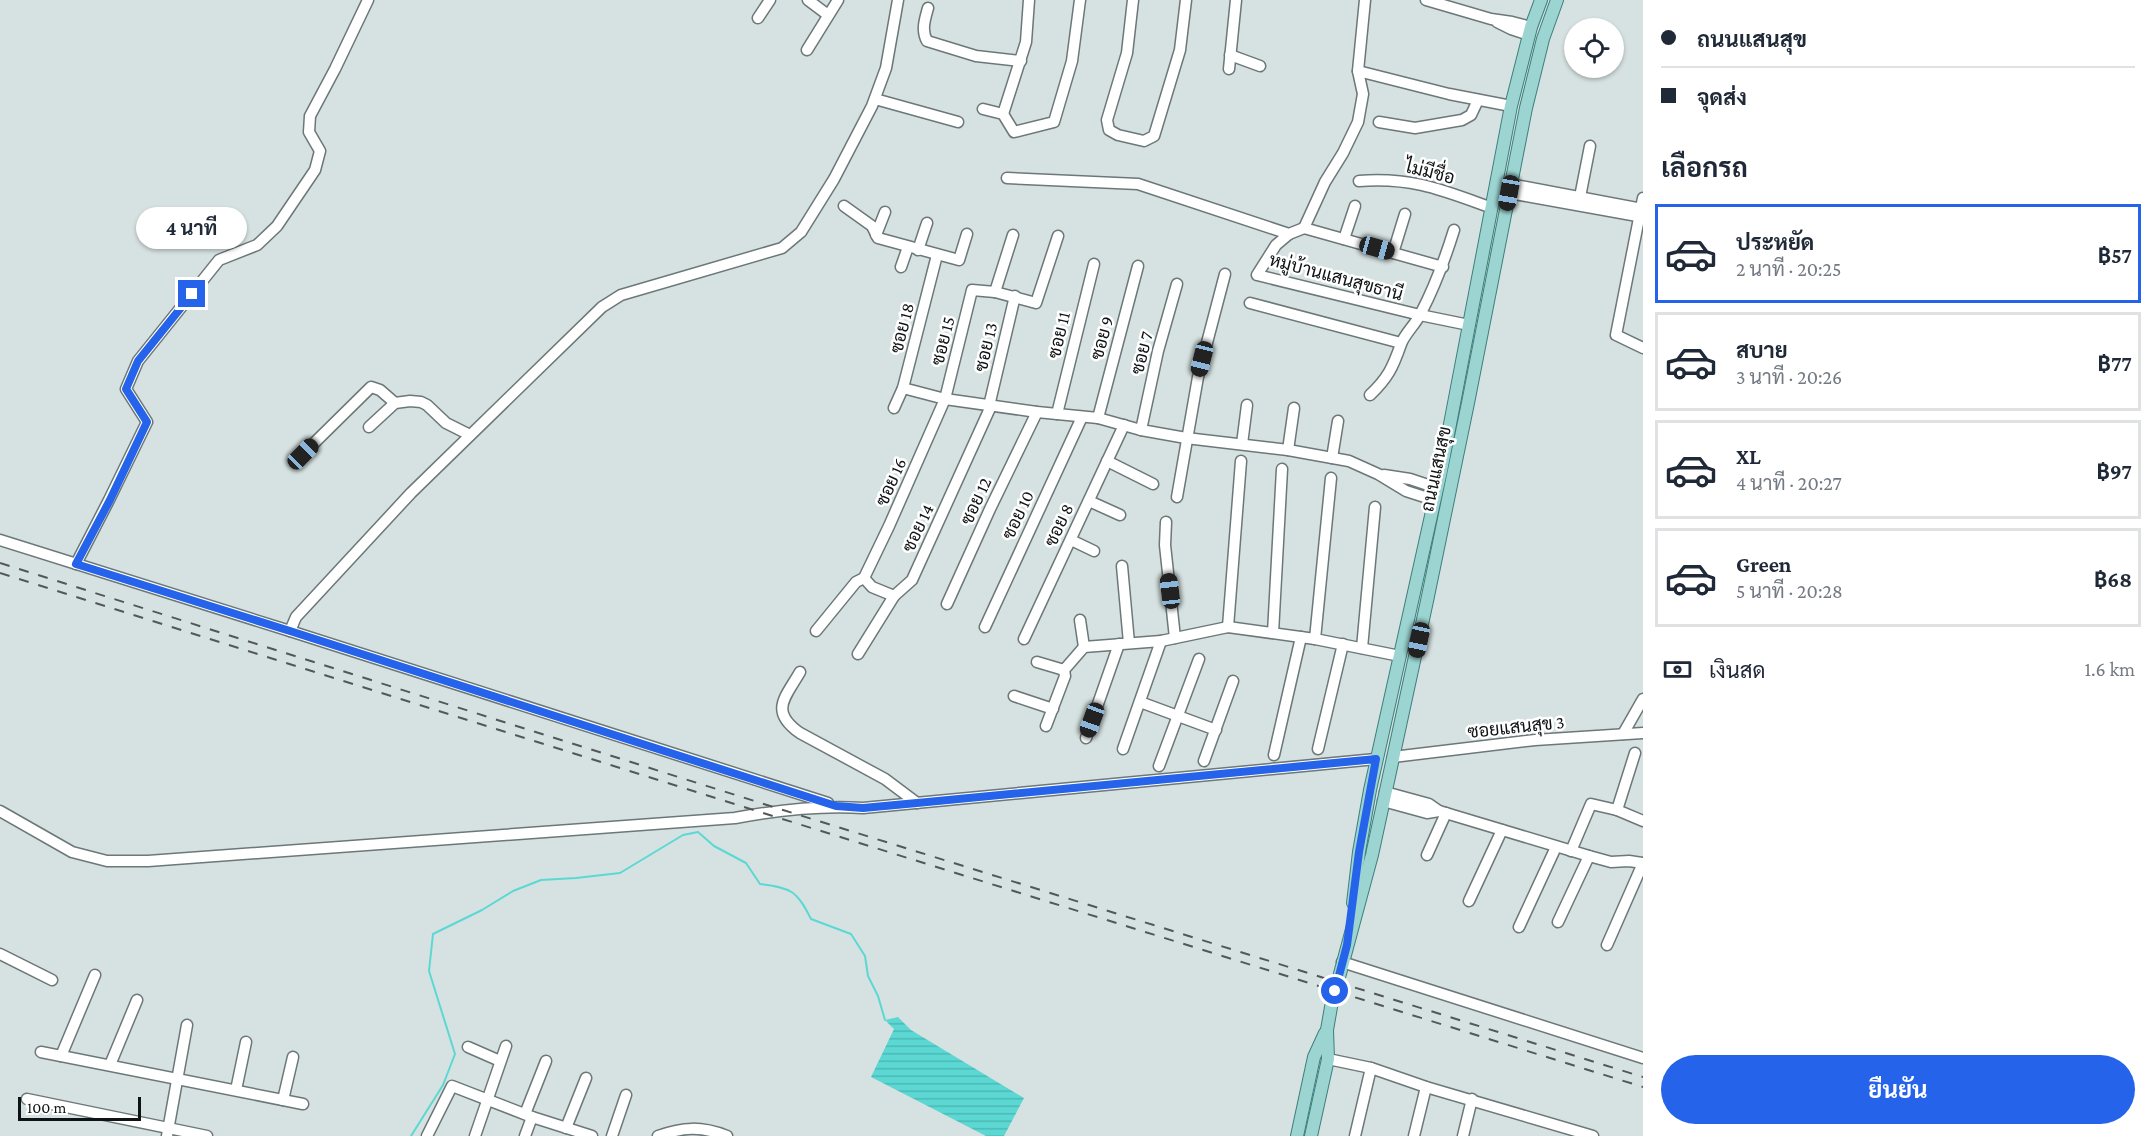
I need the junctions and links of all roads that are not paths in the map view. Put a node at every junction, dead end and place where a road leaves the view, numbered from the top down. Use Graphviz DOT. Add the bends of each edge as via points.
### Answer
graph roads {
  1 [pos="368,0"];
  2 [pos="770,0"];
  3 [pos="808,0"];
  4 [pos="838,0"];
  5 [pos="898,0"];
  6 [pos="1029,0"];
  7 [pos="1080,0"];
  8 [pos="1133,0"];
  9 [pos="1186,0"];
  10 [pos="1236,0"];
  11 [pos="1364,0"];
  12 [pos="1426,0"];
  13 [pos="1541,0"];
  14 [pos="1557,0"];
  15 [pos="928,8"];
  16 [pos="828,15"];
  17 [pos="758,18"];
  18 [pos="1530,31"];
  19 [pos="807,50"];
  20 [pos="1230,55"];
  21 [pos="1021,60"];
  22 [pos="1260,66"];
  23 [pos="1229,69"];
  24 [pos="1358,71"];
  25 [pos="875,99"];
  26 [pos="1478,100"];
  27 [pos="1510,106"];
  28 [pos="983,110"];
  29 [pos="1003,114"];
  30 [pos="958,122"];
  31 [pos="1379,122"];
  32 [pos="1590,146"];
  33 [pos="1007,178"];
  34 [pos="1359,181"];
  35 [pos="1510,188"];
  36 [pos="1579,201"];
  37 [pos="844,206"];
  38 [pos="1355,206"];
  39 [pos="1492,208"];
  40 [pos="1642,210"];
  41 [pos="885,212"];
  42 [pos="1405,214"];
  43 [pos="927,223"];
  44 [pos="1304,228"];
  45 [pos="1454,230"];
  46 [pos="967,234"];
  47 [pos="1289,234"];
  48 [pos="876,235"];
  49 [pos="1013,235"];
  50 [pos="1058,236"];
  51 [pos="1344,239"];
  52 [pos="913,248"];
  53 [pos="1394,253"];
  54 [pos="937,255"];
  55 [pos="1094,264"];
  56 [pos="1138,266"];
  57 [pos="901,267"];
  58 [pos="1443,267"];
  59 [pos="1225,274"];
  60 [pos="1177,284"];
  61 [pos="995,292"];
  62 [pos="1015,296"];
  63 [pos="1250,303"];
  64 [pos="1472,311"];
  65 [pos="1420,315"];
  66 [pos="1486,315"];
  67 [pos="1469,325"];
  68 [pos="1466,339"];
  69 [pos="1481,340"];
  70 [pos="1401,343"];
  71 [pos="1643,348"];
  72 [pos="903,388"];
  73 [pos="1370,395"];
  74 [pos="945,399"];
  75 [pos="395,403"];
  76 [pos="1247,405"];
  77 [pos="990,406"];
  78 [pos="894,408"];
  79 [pos="1294,408"];
  80 [pos="1037,412"];
  81 [pos="1058,414"];
  82 [pos="1082,417"];
  83 [pos="1098,418"];
  84 [pos="1338,421"];
  85 [pos="1124,425"];
  86 [pos="369,427"];
  87 [pos="1141,430"];
  88 [pos="470,435"];
  89 [pos="1186,438"];
  90 [pos="1242,444"];
  91 [pos="1288,450"];
  92 [pos="303,454"];
  93 [pos="1332,458"];
  94 [pos="1107,461"];
  95 [pos="1240,461"];
  96 [pos="1282,470"];
  97 [pos="1331,478"];
  98 [pos="1153,484"];
  99 [pos="1436,494"];
  100 [pos="1177,497"];
  101 [pos="1089,501"];
  102 [pos="1375,507"];
  103 [pos="1120,515"];
  104 [pos="1166,522"];
  105 [pos="0,540"];
  106 [pos="1071,540"];
  107 [pos="1094,551"];
  108 [pos="76,564"];
  109 [pos="1122,566"];
  110 [pos="864,578"];
  111 [pos="894,596"];
  112 [pos="947,604"];
  113 [pos="1080,620"];
  114 [pos="984,627"];
  115 [pos="1228,627"];
  116 [pos="290,631"];
  117 [pos="816,631"];
  118 [pos="1273,633"];
  119 [pos="1301,637"];
  120 [pos="1175,638"];
  121 [pos="1024,639"];
  122 [pos="1315,639"];
  123 [pos="1161,641"];
  124 [pos="1124,644"];
  125 [pos="1343,644"];
  126 [pos="1084,647"];
  127 [pos="1362,648"];
  128 [pos="858,654"];
  129 [pos="1400,656"];
  130 [pos="1199,659"];
  131 [pos="1037,662"];
  132 [pos="1064,670"];
  133 [pos="800,672"];
  134 [pos="1233,681"];
  135 [pos="1014,696"];
  136 [pos="1643,699"];
  137 [pos="1140,702"];
  138 [pos="1053,709"];
  139 [pos="1178,716"];
  140 [pos="1046,726"];
  141 [pos="1216,730"];
  142 [pos="1643,733"];
  143 [pos="1623,734"];
  144 [pos="1086,738"];
  145 [pos="1123,749"];
  146 [pos="1318,749"];
  147 [pos="1635,753"];
  148 [pos="1274,755"];
  149 [pos="1393,757"];
  150 [pos="1376,759"];
  151 [pos="1204,761"];
  152 [pos="1159,766"];
  153 [pos="1370,790"];
  154 [pos="1384,797"];
  155 [pos="917,803"];
  156 [pos="836,806"];
  157 [pos="1617,810"];
  158 [pos="0,811"];
  159 [pos="1443,812"];
  160 [pos="1643,821"];
  161 [pos="1502,830"];
  162 [pos="1556,847"];
  163 [pos="1571,850"];
  164 [pos="1427,855"];
  165 [pos="1589,856"];
  166 [pos="1643,863"];
  167 [pos="1469,901"];
  168 [pos="1558,922"];
  169 [pos="1519,927"];
  170 [pos="1347,945"];
  171 [pos="1607,945"];
  172 [pos="0,954"];
  173 [pos="1342,962"];
  174 [pos="95,975"];
  175 [pos="52,980"];
  176 [pos="137,1000"];
  177 [pos="187,1025"];
  178 [pos="1327,1030"];
  179 [pos="246,1042"];
  180 [pos="506,1046"];
  181 [pos="468,1047"];
  182 [pos="40,1052"];
  183 [pos="61,1056"];
  184 [pos="293,1057"];
  185 [pos="1643,1058"];
  186 [pos="1328,1059"];
  187 [pos="500,1061"];
  188 [pos="546,1061"];
  189 [pos="111,1065"];
  190 [pos="1371,1068"];
  191 [pos="178,1078"];
  192 [pos="586,1078"];
  193 [pos="1426,1087"];
  194 [pos="236,1090"];
  195 [pos="626,1095"];
  196 [pos="27,1099"];
  197 [pos="486,1099"];
  198 [pos="1472,1099"];
  199 [pos="283,1100"];
  200 [pos="303,1104"];
  201 [pos="529,1116"];
  202 [pos="1556,1131"];
  203 [pos="570,1132"];
  204 [pos="174,1133"];
  205 [pos="207,1136"];
  206 [pos="427,1136"];
  207 [pos="475,1136"];
  208 [pos="525,1136"];
  209 [pos="592,1136"];
  210 [pos="612,1136"];
  211 [pos="658,1136"];
  212 [pos="727,1136"];
  213 [pos="1297,1136"];
  214 [pos="1311,1136"];
  215 [pos="1355,1136"];
  216 [pos="1414,1136"];
  217 [pos="1463,1136"];
  218 [pos="1593,1136"];
  1 -- 108 [label="street" via="310,116 309,132 320,151 315,170 277,226 257,245 219,260 138,361 126,389 147,422"];
  2 -- 17 [label="street"];
  3 -- 16 [label="street"];
  4 -- 16 [label="street"];
  5 -- 25 [label="street" via="886,68"];
  6 -- 21 [label="street"];
  7 -- 29 [label="street" via="1072,61 1054,122 1014,132"];
  8 -- 9 [label="street" via="1127,53 1107,120 1109,130 1144,141 1154,136 1174,71"];
  10 -- 20 [label="street"];
  11 -- 24 [label="street"];
  12 -- 18 [label="street" via="1491,19 1510,30"];
  13 -- 18 [label="main road, ถนนแสนสุข"];
  14 -- 35 [label="main road, ถนนแสนสุข" via="1526,108"];
  15 -- 21 [label="street" via="924,35 927,41 976,56"];
  16 -- 19 [label="street"];
  18 -- 27 [label="main road, ถนนแสนสุข"];
  20 -- 22 [label="street"];
  20 -- 23 [label="street"];
  21 -- 29 [label="street"];
  24 -- 26 [label="street"];
  24 -- 44 [label="street" via="1363,94 1358,122"];
  25 -- 30 [label="street"];
  25 -- 88 [label="street" via="834,179 801,232 782,248 621,295 602,306"];
  26 -- 27 [label="street"];
  26 -- 31 [label="street" via="1471,115 1462,120 1415,128"];
  27 -- 39 [label="main road, ถนนแสนสุข"];
  28 -- 29 [label="street"];
  32 -- 36 [label="street"];
  33 -- 47 [label="street" via="1138,184"];
  34 -- 39 [label="street, ไม่มีชื่อ" via="1406,181"];
  35 -- 36 [label="street"];
  35 -- 66 [label="main road, ถนนแสนสุข"];
  36 -- 40 [label="street"];
  37 -- 48 [label="street" via="872,226"];
  38 -- 51 [label="street"];
  39 -- 64 [label="main road, ถนนแสนสุข"];
  40 -- 71 [label="street" via="1616,335"];
  41 -- 48 [label="street"];
  42 -- 53 [label="street"];
  43 -- 52 [label="street"];
  44 -- 47 [label="street"];
  44 -- 51 [label="street"];
  45 -- 58 [label="street, หมู่บ้านแสนสุขธานี"];
  46 -- 54 [label="street" via="959,260"];
  47 -- 65 [label="street, หมู่บ้านแสนสุขธานี" via="1276,245 1257,275"];
  48 -- 52 [label="street"];
  49 -- 61 [label="street"];
  50 -- 62 [label="street" via="1036,303"];
  51 -- 53 [label="street"];
  52 -- 54 [label="street"];
  52 -- 57 [label="street"];
  53 -- 58 [label="street"];
  54 -- 72 [label="street, ซอย 18"];
  55 -- 81 [label="street, ซอย 11"];
  56 -- 83 [label="street, ซอย 9"];
  58 -- 65 [label="street, หมู่บ้านแสนสุขธานี"];
  59 -- 89 [label="street"];
  60 -- 87 [label="street, ซอย 7"];
  61 -- 62 [label="street"];
  61 -- 74 [label="street, ซอย 15" via="972,290"];
  62 -- 77 [label="street, ซอย 13"];
  63 -- 70 [label="street"];
  64 -- 66 [label="main road" via="1477,317"];
  64 -- 67 [label="main road, ถนนแสนสุข"];
  65 -- 67 [label="street, หมู่บ้านแสนสุขธานี"];
  65 -- 70 [label="street, หมู่บ้านแสนสุขธานี"];
  66 -- 69 [label="main road, ถนนแสนสุข"];
  67 -- 68 [label="main road, ถนนแสนสุข"];
  68 -- 69 [label="main road" via="1475,333"];
  68 -- 99 [label="main road, ถนนแสนสุข"];
  69 -- 149 [label="main road, ถนนแสนสุข"];
  70 -- 73 [label="street, หมู่บ้านแสนสุขธานี" via="1389,375"];
  72 -- 74 [label="street"];
  72 -- 78 [label="street, ซอย 18"];
  74 -- 77 [label="street"];
  74 -- 110 [label="street, ซอย 16"];
  75 -- 86 [label="street"];
  75 -- 88 [label="street" via="421,402 446,423"];
  75 -- 92 [label="street" via="371,387"];
  76 -- 90 [label="street"];
  77 -- 80 [label="street"];
  77 -- 111 [label="street, ซอย 14" via="912,580"];
  79 -- 91 [label="street"];
  80 -- 81 [label="street"];
  80 -- 112 [label="street, ซอย 12"];
  81 -- 82 [label="street"];
  82 -- 83 [label="street"];
  82 -- 114 [label="street, ซอย 10"];
  83 -- 85 [label="street"];
  84 -- 93 [label="street"];
  85 -- 87 [label="street"];
  85 -- 94 [label="street, ซอย 8"];
  87 -- 89 [label="street"];
  88 -- 116 [label="street" via="303,609"];
  89 -- 90 [label="street"];
  89 -- 100 [label="street"];
  90 -- 91 [label="street"];
  91 -- 93 [label="street"];
  93 -- 99 [label="street" via="1349,461 1406,491"];
  94 -- 98 [label="street"];
  94 -- 101 [label="street, ซอย 8"];
  95 -- 115 [label="street"];
  96 -- 118 [label="street"];
  97 -- 122 [label="street"];
  99 -- 129 [label="main road, ถนนแสนสุข"];
  101 -- 103 [label="street"];
  101 -- 106 [label="street, ซอย 8"];
  102 -- 127 [label="street"];
  104 -- 120 [label="street"];
  105 -- 108 [label="street"];
  106 -- 107 [label="street"];
  106 -- 121 [label="street, ซอย 8"];
  108 -- 116 [label="street"];
  109 -- 124 [label="street"];
  110 -- 111 [label="street" via="872,587"];
  110 -- 117 [label="street, ซอย 16" via="856,582"];
  111 -- 128 [label="street, ซอย 14"];
  113 -- 126 [label="street"];
  115 -- 118 [label="street"];
  115 -- 120 [label="street"];
  116 -- 156 [label="street"];
  118 -- 119 [label="street"];
  119 -- 122 [label="street"];
  119 -- 148 [label="street"];
  120 -- 123 [label="street"];
  122 -- 125 [label="street"];
  123 -- 124 [label="street"];
  123 -- 137 [label="street"];
  124 -- 126 [label="street"];
  124 -- 144 [label="street"];
  125 -- 127 [label="street"];
  125 -- 146 [label="street"];
  126 -- 132 [label="street"];
  127 -- 129 [label="street"];
  129 -- 150 [label="main road, ถนนแสนสุข"];
  130 -- 139 [label="street"];
  131 -- 132 [label="street"];
  132 -- 138 [label="street"];
  133 -- 155 [label="street" via="782,708 789,725 885,779"];
  134 -- 141 [label="street"];
  135 -- 138 [label="street"];
  136 -- 143 [label="street"];
  137 -- 139 [label="street"];
  137 -- 145 [label="street"];
  138 -- 140 [label="street"];
  139 -- 141 [label="street"];
  139 -- 152 [label="street"];
  141 -- 151 [label="street"];
  142 -- 143 [label="street, ซอยแสนสุข 3"];
  143 -- 149 [label="street, ซอยแสนสุข 3"];
  147 -- 157 [label="street"];
  149 -- 154 [label="main road, ถนนแสนสุข"];
  150 -- 153 [label="main road, ถนนแสนสุข"];
  150 -- 155 [label="street"];
  153 -- 154 [label="main road"];
  153 -- 170 [label="main road, ถนนแสนสุข"];
  154 -- 159 [label="street" via="1429,804"];
  154 -- 170 [label="main road, ถนนแสนสุข"];
  155 -- 156 [label="street"];
  156 -- 158 [label="street" via="735,818 148,861 107,861 72,852"];
  157 -- 160 [label="street"];
  157 -- 163 [label="street" via="1591,804"];
  159 -- 161 [label="street"];
  159 -- 164 [label="street"];
  161 -- 162 [label="street"];
  161 -- 167 [label="street"];
  162 -- 163 [label="street"];
  162 -- 169 [label="street"];
  163 -- 165 [label="street"];
  165 -- 166 [label="street" via="1611,862"];
  165 -- 168 [label="street"];
  166 -- 171 [label="street"];
  170 -- 173 [label="main road, ถนนแสนสุข"];
  172 -- 175 [label="street"];
  173 -- 178 [label="main road, ถนนแสนสุข"];
  173 -- 185 [label="street"];
  174 -- 183 [label="street"];
  176 -- 189 [label="street"];
  177 -- 191 [label="street"];
  178 -- 186 [label="main road, ถนนแสนสุข"];
  178 -- 213 [label="main road, ถนนแสนสุข" via="1314,1057"];
  179 -- 194 [label="street"];
  180 -- 187 [label="street"];
  181 -- 187 [label="street"];
  182 -- 183 [label="street"];
  183 -- 189 [label="street"];
  184 -- 199 [label="street"];
  186 -- 190 [label="street"];
  186 -- 214 [label="main road, ถนนแสนสุข"];
  187 -- 197 [label="street"];
  188 -- 201 [label="street"];
  189 -- 191 [label="street"];
  190 -- 193 [label="street"];
  190 -- 215 [label="street"];
  191 -- 194 [label="street"];
  191 -- 204 [label="street"];
  192 -- 203 [label="street"];
  193 -- 198 [label="street"];
  193 -- 216 [label="street"];
  194 -- 199 [label="street"];
  195 -- 210 [label="street"];
  196 -- 204 [label="street"];
  197 -- 201 [label="street"];
  197 -- 206 [label="street" via="452,1086"];
  197 -- 207 [label="street"];
  198 -- 202 [label="street"];
  198 -- 217 [label="street"];
  199 -- 200 [label="street"];
  201 -- 203 [label="street"];
  201 -- 208 [label="street"];
  202 -- 218 [label="street"];
  203 -- 209 [label="street"];
  204 -- 205 [label="street"];
  211 -- 212 [label="street" via="680,1128 712,1130"];
}
